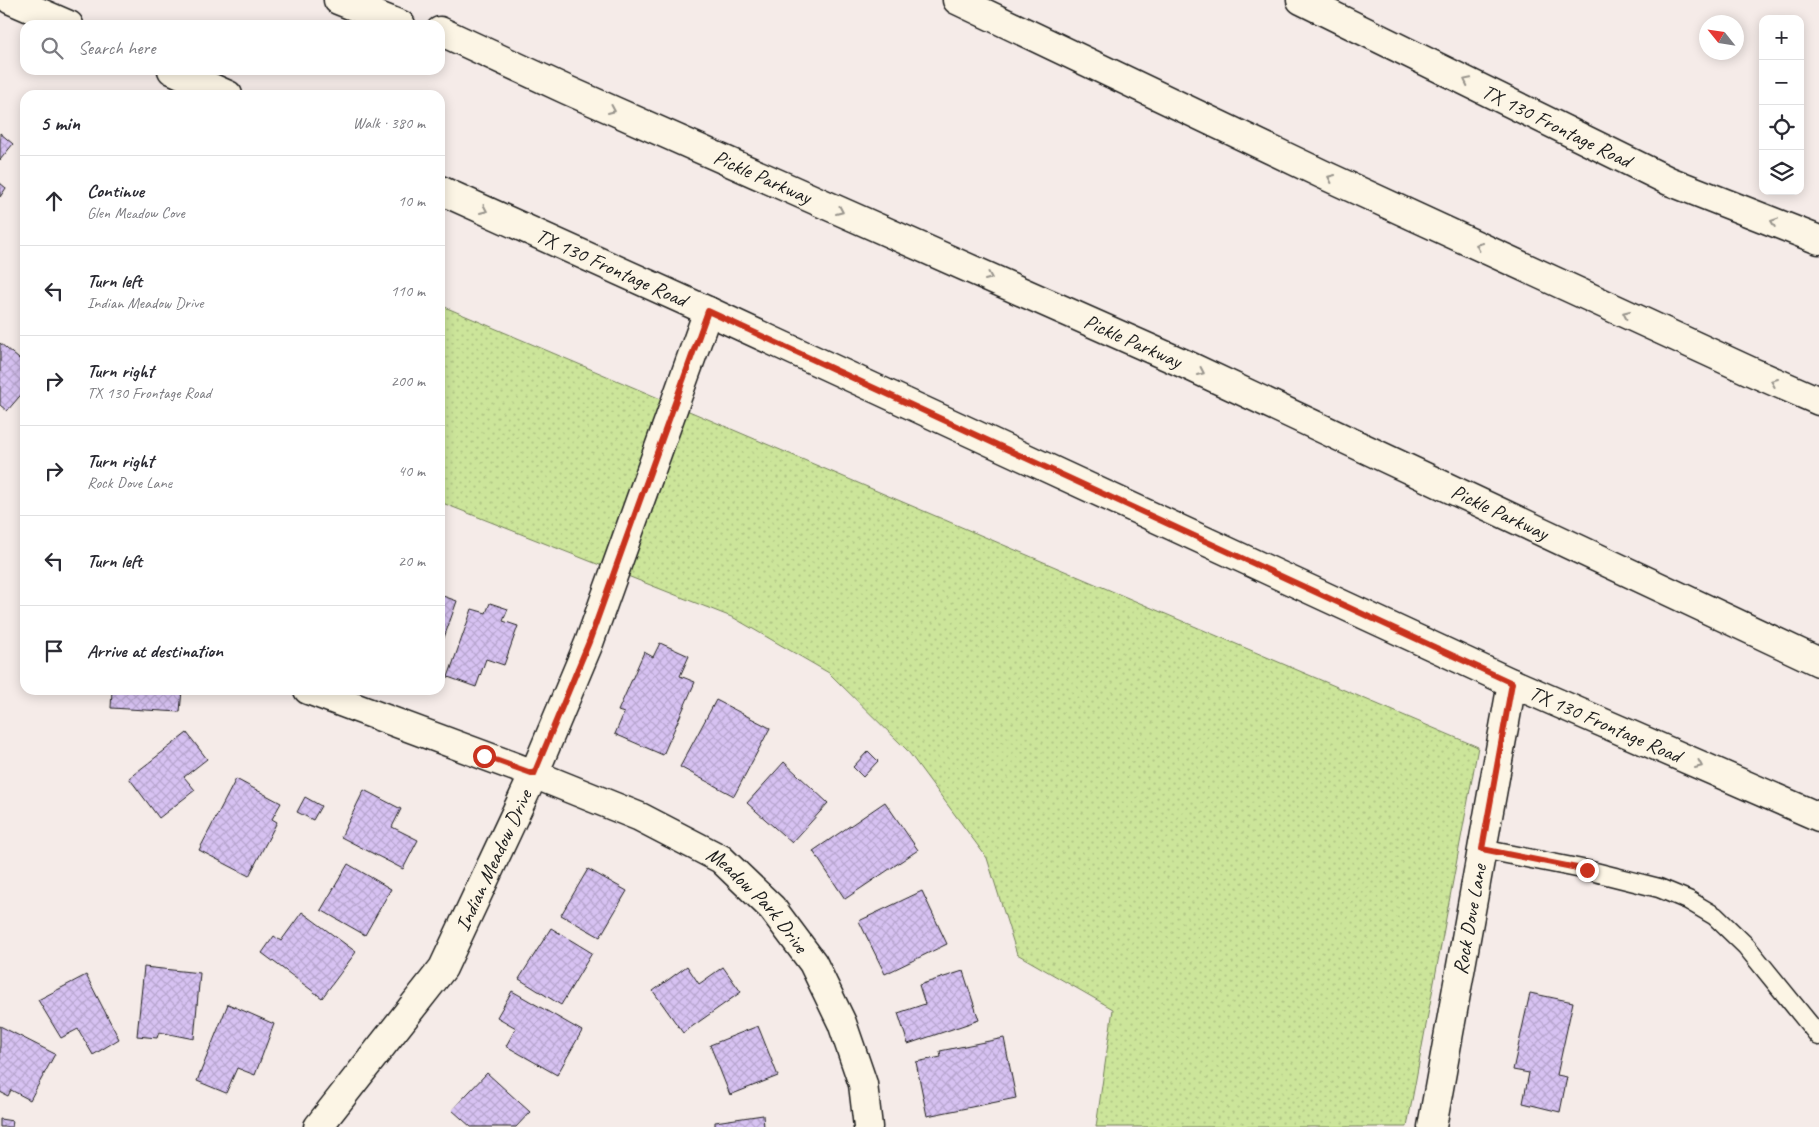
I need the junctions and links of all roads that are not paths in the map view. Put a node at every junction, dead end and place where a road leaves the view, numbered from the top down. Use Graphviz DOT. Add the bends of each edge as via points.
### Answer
graph roads {
  1 [pos="11,0"];
  2 [pos="338,0"];
  3 [pos="374,0"];
  4 [pos="957,0"];
  5 [pos="1301,0"];
  6 [pos="57,20"];
  7 [pos="389,20"];
  8 [pos="417,20"];
  9 [pos="445,33"];
  10 [pos="445,42"];
  11 [pos="183,75"];
  12 [pos="217,90"];
  13 [pos="567,90"];
  14 [pos="445,192"];
  15 [pos="1819,240"];
  16 [pos="708,311"];
  17 [pos="1819,401"];
  18 [pos="1819,662"];
  19 [pos="1512,683"];
  20 [pos="321,695"];
  21 [pos="534,774"];
  22 [pos="1819,817"];
  23 [pos="1482,849"];
  24 [pos="1819,1036"];
  25 [pos="318,1127"];
  26 [pos="868,1127"];
  27 [pos="1432,1127"];
  1 -- 6 [label="main road"];
  2 -- 7 [label="main road"];
  3 -- 8 [label="main road"];
  17 -- 4 [label="main road, one-way" via="1322,174"];
  15 -- 5 [label="main road, TX 130 Frontage Road, one-way" via="1669,181"];
  9 -- 13 [label="main road, Pickle Parkway"];
  10 -- 13 [label="main road"];
  11 -- 12 [label="main road"];
  13 -- 18 [label="main road, Pickle Parkway, one-way" via="1187,365"];
  14 -- 16 [label="main road, TX 130 Frontage Road, one-way"];
  16 -- 19 [label="main road, TX 130 Frontage Road"];
  16 -- 21 [label="main road, Indian Meadow Drive" via="589,642"];
  19 -- 22 [label="main road, TX 130 Frontage Road, one-way"];
  19 -- 23 [label="main road, Rock Dove Lane"];
  20 -- 21 [label="main road, Meadow Park Drive"];
  21 -- 25 [label="main road, Indian Meadow Drive" via="443,968"];
  21 -- 26 [label="main road, Meadow Park Drive" via="640,817 720,859 772,908 813,963 842,1022 863,1084"];
  23 -- 24 [label="lane" via="1587,870 1659,888 1688,900 1715,916 1746,946"];
  23 -- 27 [label="main road, Rock Dove Lane"];
}
